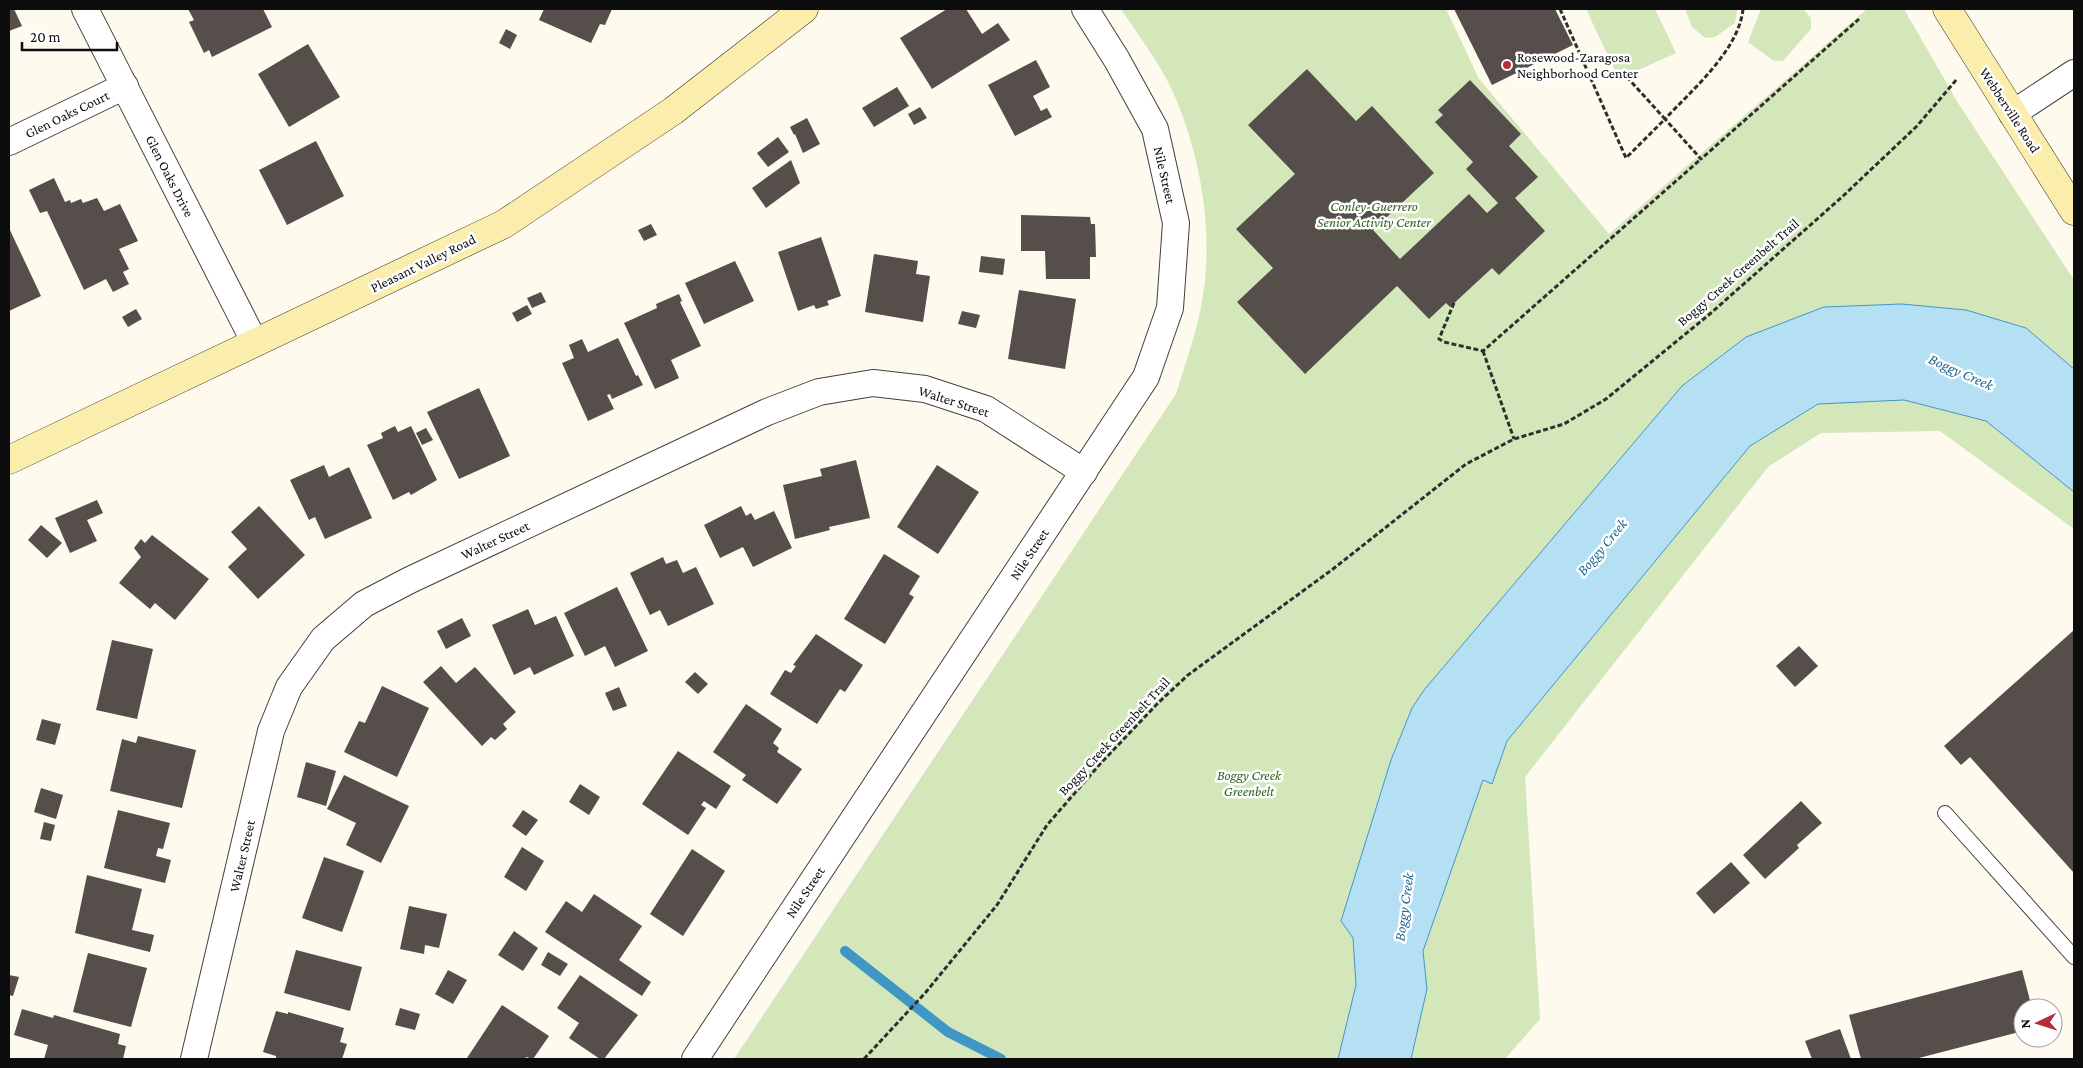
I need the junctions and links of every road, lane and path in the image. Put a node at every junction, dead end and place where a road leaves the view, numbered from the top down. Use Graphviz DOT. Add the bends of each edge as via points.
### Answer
graph roads {
  1 [pos="85,9"];
  2 [pos="804,9"];
  3 [pos="1085,9"];
  4 [pos="1560,9"];
  5 [pos="1743,9"];
  6 [pos="1947,9"];
  7 [pos="1859,19"];
  8 [pos="2074,73"];
  9 [pos="1626,76"];
  10 [pos="1949,85"];
  11 [pos="125,86"];
  12 [pos="2012,114"];
  13 [pos="1665,119"];
  14 [pos="9,142"];
  15 [pos="1701,159"];
  16 [pos="2074,211"];
  17 [pos="1454,303"];
  18 [pos="255,343"];
  19 [pos="1483,351"];
  20 [pos="1514,439"];
  21 [pos="9,460"];
  22 [pos="1084,472"];
  23 [pos="1945,813"];
  24 [pos="2074,958"];
  25 [pos="194,1059"];
  26 [pos="694,1059"];
  27 [pos="864,1059"];
  1 -- 11 [label="street, Glen Oaks Drive"];
  2 -- 18 [label="main road, Pleasant Valley Road" via="673,111 504,224"];
  3 -- 22 [label="street, Nile Street" via="1154,129 1176,223 1170,308 1146,377"];
  4 -- 13 [label="path" via="1626,158"];
  5 -- 13 [label="path" via="1734,39 1710,72"];
  6 -- 12 [label="main road, Webberville Road"];
  7 -- 15 [label="path"];
  8 -- 12 [label="street"];
  9 -- 13 [label="path"];
  10 -- 20 [label="path, Boggy Creek Greenbelt Trail" via="1917,126 1849,191 1661,355 1606,399 1564,424"];
  11 -- 14 [label="street, Glen Oaks Court"];
  11 -- 18 [label="street, Glen Oaks Drive"];
  12 -- 16 [label="main road, Webberville Road"];
  13 -- 15 [label="path"];
  15 -- 19 [label="path"];
  17 -- 19 [label="path" via="1439,338"];
  18 -- 21 [label="main road, Pleasant Valley Road"];
  19 -- 20 [label="path"];
  20 -- 27 [label="path, Boggy Creek Greenbelt Trail" via="1466,464 1334,570 1188,676 1158,703 1047,825 998,905 926,992"];
  22 -- 25 [label="street, Walter Street" via="986,409 925,389 873,383 819,392 767,412 364,604 323,639 290,687 271,731"];
  22 -- 26 [label="street, Nile Street"];
  23 -- 24 [label="lane"];
}
